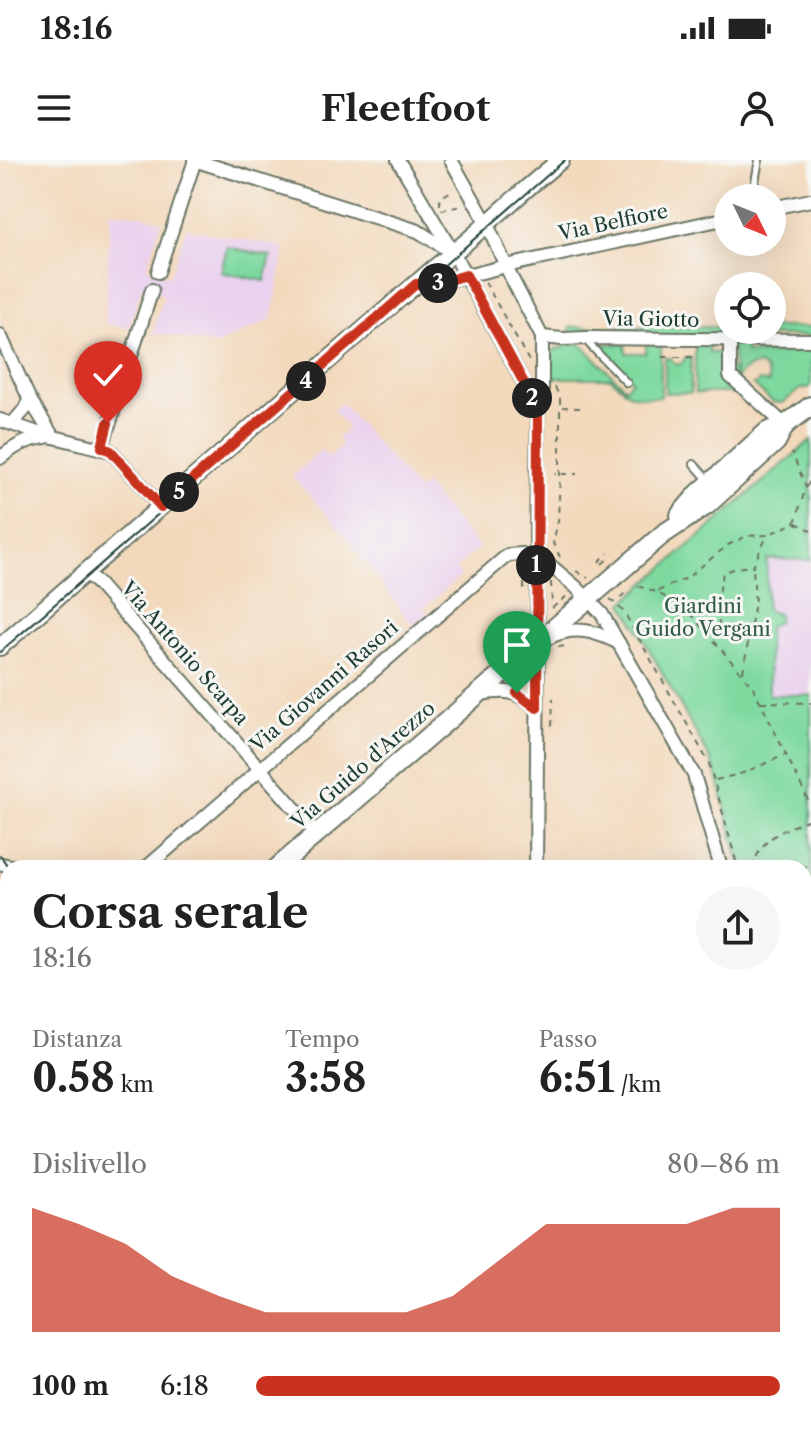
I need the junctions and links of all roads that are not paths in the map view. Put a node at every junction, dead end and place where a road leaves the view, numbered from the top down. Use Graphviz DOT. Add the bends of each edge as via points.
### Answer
graph roads {
  1 [pos="195,160"];
  2 [pos="398,160"];
  3 [pos="451,160"];
  4 [pos="544,160"];
  5 [pos="561,160"];
  6 [pos="573,160"];
  7 [pos="759,160"];
  8 [pos="539,177"];
  9 [pos="755,184"];
  10 [pos="811,200"];
  11 [pos="786,205"];
  12 [pos="714,221"];
  13 [pos="486,223"];
  14 [pos="454,253"];
  15 [pos="506,266"];
  16 [pos="158,272"];
  17 [pos="466,275"];
  18 [pos="416,284"];
  19 [pos="152,290"];
  20 [pos="0,335"];
  21 [pos="542,337"];
  22 [pos="587,338"];
  23 [pos="714,339"];
  24 [pos="786,341"];
  25 [pos="810,342"];
  26 [pos="730,344"];
  27 [pos="627,383"];
  28 [pos="29,398"];
  29 [pos="811,406"];
  30 [pos="538,409"];
  31 [pos="6,422"];
  32 [pos="785,425"];
  33 [pos="53,437"];
  34 [pos="17,445"];
  35 [pos="102,447"];
  36 [pos="0,458"];
  37 [pos="694,464"];
  38 [pos="711,483"];
  39 [pos="161,507"];
  40 [pos="662,535"];
  41 [pos="536,557"];
  42 [pos="85,572"];
  43 [pos="590,599"];
  44 [pos="23,627"];
  45 [pos="0,634"];
  46 [pos="619,643"];
  47 [pos="548,646"];
  48 [pos="0,647"];
  49 [pos="479,694"];
  50 [pos="537,708"];
  51 [pos="260,768"];
  52 [pos="317,834"];
  53 [pos="155,860"];
  54 [pos="286,860"];
  55 [pos="536,860"];
  56 [pos="719,860"];
  1 -- 14 [label="street" via="418,231"];
  1 -- 16 [label="street"];
  2 -- 14 [label="street"];
  3 -- 13 [label="street"];
  4 -- 13 [label="street" via="492,205"];
  5 -- 8 [label="street"];
  6 -- 8 [label="street" via="554,177"];
  7 -- 9 [label="lane"];
  8 -- 13 [label="street"];
  10 -- 11 [label="street"];
  12 -- 15 [label="street, Via Belfiore"];
  13 -- 14 [label="street"];
  13 -- 15 [label="street"];
  14 -- 17 [label="street"];
  14 -- 18 [label="street"];
  15 -- 17 [label="street, Via Belfiore"];
  15 -- 21 [label="street"];
  17 -- 18 [label="street, Via Belfiore"];
  17 -- 30 [label="street"];
  18 -- 39 [label="street"];
  19 -- 35 [label="street"];
  20 -- 28 [label="street"];
  21 -- 22 [label="street, Via Giotto"];
  21 -- 30 [label="street"];
  22 -- 23 [label="street, Via Giotto"];
  22 -- 27 [label="lane"];
  24 -- 25 [label="street, Via Giotto"];
  26 -- 32 [label="street" via="730,376"];
  28 -- 31 [label="street" via="27,407"];
  28 -- 33 [label="street"];
  29 -- 32 [label="main road"];
  30 -- 41 [label="street"];
  31 -- 33 [label="street"];
  31 -- 34 [label="street"];
  32 -- 38 [label="main road" via="767,432"];
  32 -- 40 [label="main road" via="776,442 707,505"];
  33 -- 34 [label="street"];
  33 -- 35 [label="street"];
  34 -- 36 [label="street"];
  35 -- 39 [label="street"];
  37 -- 38 [label="lane"];
  38 -- 40 [label="main road"];
  39 -- 42 [label="street"];
  40 -- 43 [label="main road, Via Guido d'Arezzo"];
  41 -- 43 [label="street"];
  41 -- 47 [label="street"];
  41 -- 51 [label="street, Via Giovanni Rasori" via="515,554 503,559"];
  42 -- 44 [label="street"];
  42 -- 51 [label="street, Via Antonio Scarpa"];
  43 -- 46 [label="street"];
  43 -- 47 [label="main road, Via Guido d'Arezzo"];
  44 -- 45 [label="street" via="9,626"];
  44 -- 48 [label="street"];
  46 -- 47 [label="street" via="574,629 553,635"];
  46 -- 56 [label="street" via="694,775"];
  47 -- 49 [label="main road, Via Guido d'Arezzo"];
  47 -- 50 [label="street"];
  49 -- 50 [label="street" via="509,691"];
  49 -- 52 [label="main road, Via Guido d'Arezzo"];
  50 -- 55 [label="street"];
  51 -- 52 [label="street, Via Antonio Scarpa"];
  51 -- 53 [label="street, Via Giovanni Rasori"];
  52 -- 54 [label="main road, Via Guido d'Arezzo"];
}
